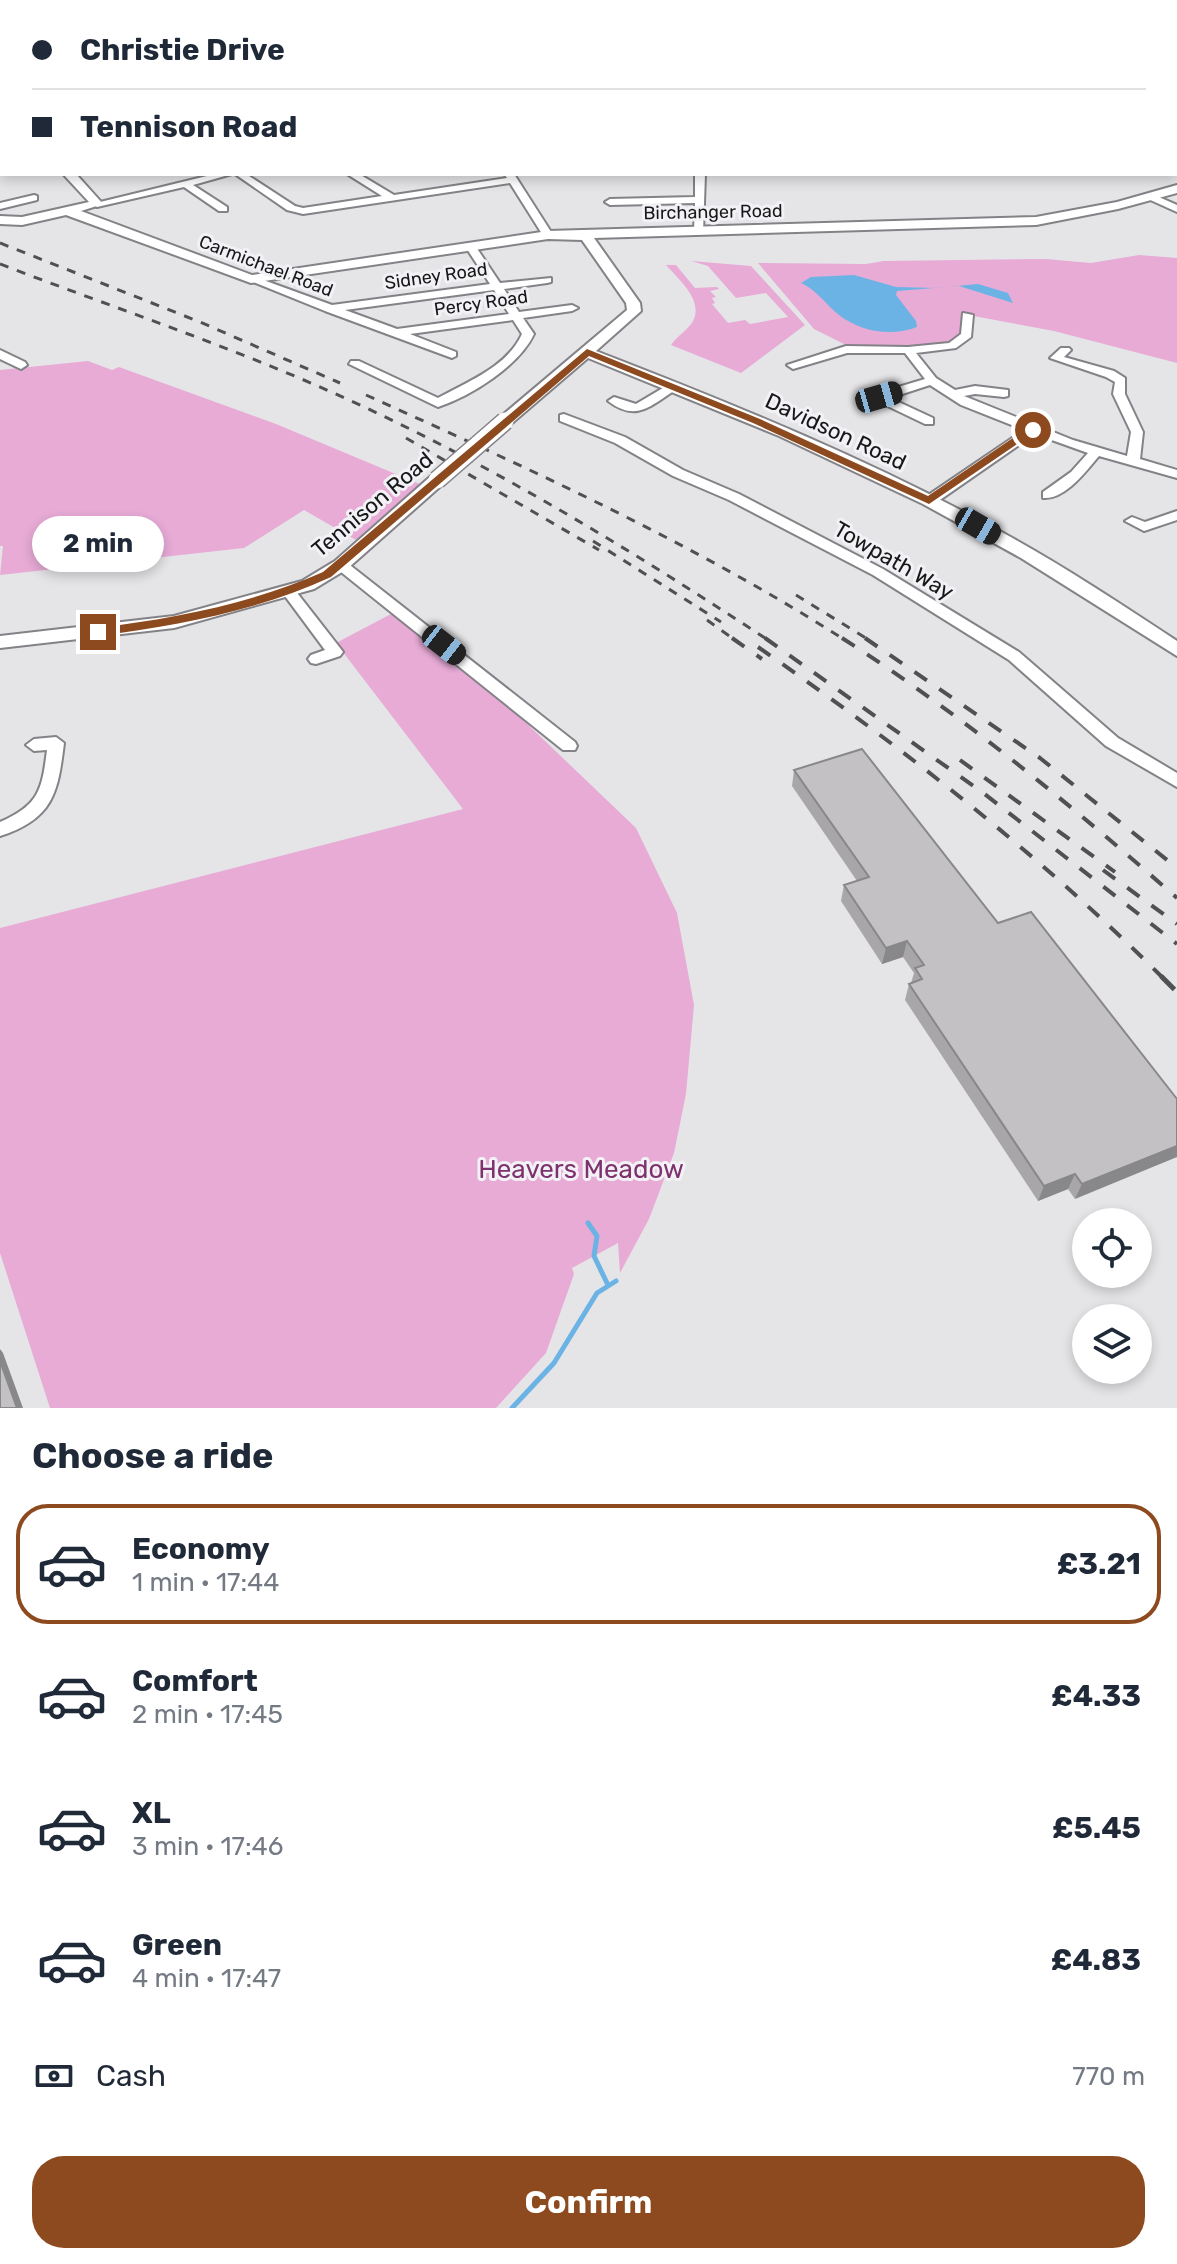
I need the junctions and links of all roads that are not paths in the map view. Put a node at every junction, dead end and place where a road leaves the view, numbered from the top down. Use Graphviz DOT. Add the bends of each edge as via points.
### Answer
graph roads {
  1 [pos="76,176"];
  2 [pos="219,176"];
  3 [pos="243,176"];
  4 [pos="355,176"];
  5 [pos="700,176"];
  6 [pos="510,177"];
  7 [pos="186,184"];
  8 [pos="1177,189"];
  9 [pos="1149,196"];
  10 [pos="394,199"];
  11 [pos="699,200"];
  12 [pos="27,201"];
  13 [pos="610,202"];
  14 [pos="97,204"];
  15 [pos="0,206"];
  16 [pos="223,209"];
  17 [pos="1177,209"];
  18 [pos="68,211"];
  19 [pos="0,220"];
  20 [pos="699,231"];
  21 [pos="548,235"];
  22 [pos="586,236"];
  23 [pos="470,246"];
  24 [pos="251,279"];
  25 [pos="547,280"];
  26 [pos="497,286"];
  27 [pos="572,308"];
  28 [pos="329,309"];
  29 [pos="967,315"];
  30 [pos="517,316"];
  31 [pos="395,333"];
  32 [pos="908,350"];
  33 [pos="1065,350"];
  34 [pos="587,352"];
  35 [pos="0,354"];
  36 [pos="452,354"];
  37 [pos="355,364"];
  38 [pos="21,365"];
  39 [pos="793,365"];
  40 [pos="932,381"];
  41 [pos="673,386"];
  42 [pos="1004,393"];
  43 [pos="953,394"];
  44 [pos="614,401"];
  45 [pos="564,418"];
  46 [pos="929,421"];
  47 [pos="1033,430"];
  48 [pos="1095,452"];
  49 [pos="1133,460"];
  50 [pos="1177,474"];
  51 [pos="1048,495"];
  52 [pos="929,501"];
  53 [pos="1177,515"];
  54 [pos="1136,528"];
  55 [pos="341,565"];
  56 [pos="289,592"];
  57 [pos="0,642"];
  58 [pos="1174,644"];
  59 [pos="316,659"];
  60 [pos="34,745"];
  61 [pos="569,746"];
  62 [pos="1177,781"];
  63 [pos="0,829"];
  1 -- 14 [label="street"];
  2 -- 7 [label="street"];
  3 -- 10 [label="street" via="303,211"];
  4 -- 10 [label="street"];
  5 -- 11 [label="street"];
  6 -- 10 [label="street"];
  6 -- 21 [label="street"];
  7 -- 14 [label="street"];
  7 -- 16 [label="street"];
  8 -- 9 [label="street, Birchanger Road"];
  9 -- 17 [label="street"];
  9 -- 20 [label="street, Birchanger Road" via="1036,221"];
  11 -- 13 [label="street"];
  11 -- 20 [label="street"];
  12 -- 15 [label="street"];
  14 -- 18 [label="street"];
  18 -- 19 [label="street"];
  18 -- 24 [label="street, Carmichael Road"];
  20 -- 22 [label="street, Birchanger Road"];
  21 -- 22 [label="street, Birchanger Road"];
  21 -- 23 [label="street, Birchanger Road"];
  22 -- 34 [label="street, Tennison Road" via="635,307"];
  23 -- 24 [label="street, Birchanger Road"];
  23 -- 26 [label="street"];
  24 -- 28 [label="street, Carmichael Road"];
  25 -- 26 [label="street, Sidney Road"];
  26 -- 28 [label="street, Sidney Road"];
  26 -- 30 [label="street"];
  27 -- 30 [label="street, Percy Road"];
  28 -- 31 [label="street, Carmichael Road"];
  29 -- 32 [label="street" via="967,335 957,343"];
  30 -- 31 [label="street, Percy Road"];
  30 -- 37 [label="street" via="528,334 525,347 438,403"];
  31 -- 36 [label="street, Carmichael Road"];
  32 -- 39 [label="street" via="846,349"];
  32 -- 40 [label="street"];
  33 -- 49 [label="street" via="1056,358 1121,381 1119,394 1137,432"];
  34 -- 41 [label="street, Davidson Road"];
  34 -- 55 [label="street, Tennison Road, bridge"];
  35 -- 38 [label="street"];
  40 -- 43 [label="street"];
  40 -- 46 [label="street" via="879,397"];
  41 -- 44 [label="street" via="637,409"];
  41 -- 52 [label="street, Davidson Road"];
  42 -- 43 [label="street"];
  43 -- 47 [label="street"];
  45 -- 62 [label="street, Towpath Way" via="620,440 878,572 1014,656 1112,742"];
  47 -- 48 [label="street"];
  47 -- 52 [label="street"];
  48 -- 49 [label="street"];
  48 -- 51 [label="street" via="1083,469"];
  49 -- 50 [label="street"];
  52 -- 58 [label="street, Davidson Road"];
  53 -- 54 [label="street"];
  55 -- 56 [label="street, Tennison Road"];
  55 -- 61 [label="street"];
  56 -- 57 [label="street, Tennison Road" via="174,622"];
  56 -- 59 [label="street" via="335,652"];
  60 -- 63 [label="street" via="56,743 49,793 40,809"];
}
